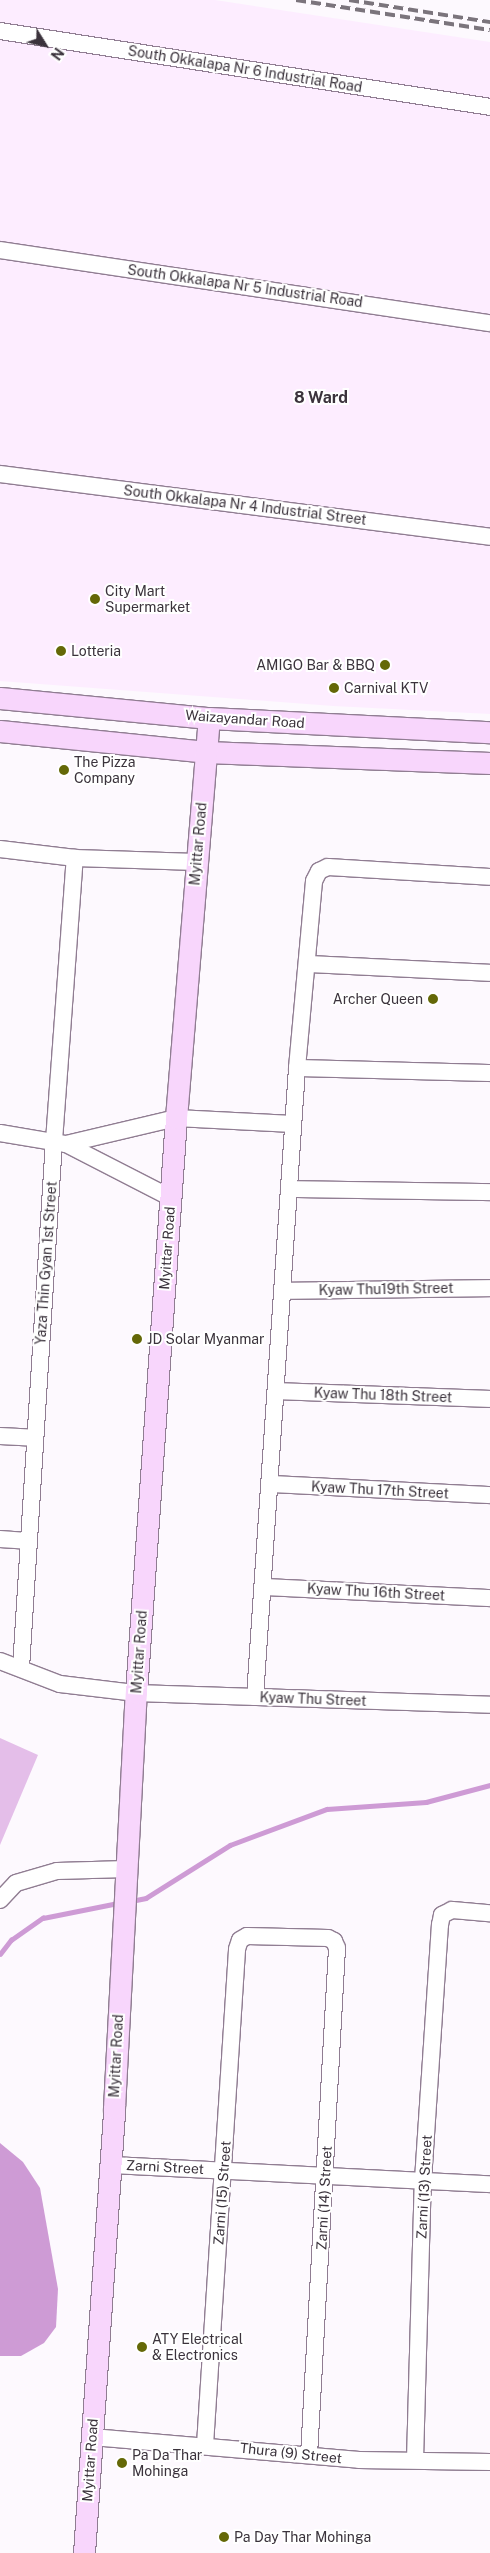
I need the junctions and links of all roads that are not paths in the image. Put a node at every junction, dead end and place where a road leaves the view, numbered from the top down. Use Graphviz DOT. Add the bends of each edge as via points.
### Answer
graph roads {
  1 [pos="2,34"];
  2 [pos="490,107"];
  3 [pos="0,250"];
  4 [pos="490,323"];
  5 [pos="0,474"];
  6 [pos="490,537"];
  7 [pos="0,698"];
  8 [pos="209,718"];
  9 [pos="0,731"];
  10 [pos="490,732"];
  11 [pos="206,752"];
  12 [pos="490,763"];
  13 [pos="0,849"];
  14 [pos="75,858"];
  15 [pos="196,862"];
  16 [pos="490,877"];
  17 [pos="308,964"];
  18 [pos="490,973"];
  19 [pos="297,1068"];
  20 [pos="490,1074"];
  21 [pos="176,1118"];
  22 [pos="293,1124"];
  23 [pos="0,1133"];
  24 [pos="60,1142"];
  25 [pos="289,1189"];
  26 [pos="490,1192"];
  27 [pos="170,1198"];
  28 [pos="490,1288"];
  29 [pos="282,1291"];
  30 [pos="276,1390"];
  31 [pos="490,1398"];
  32 [pos="0,1436"];
  33 [pos="34,1438"];
  34 [pos="270,1484"];
  35 [pos="490,1495"];
  36 [pos="0,1539"];
  37 [pos="27,1541"];
  38 [pos="263,1587"];
  39 [pos="490,1598"];
  40 [pos="0,1660"];
  41 [pos="20,1668"];
  42 [pos="136,1693"];
  43 [pos="255,1697"];
  44 [pos="490,1705"];
  45 [pos="127,1869"];
  46 [pos="0,1900"];
  47 [pos="490,1913"];
  48 [pos="334,1941"];
  49 [pos="110,2165"];
  50 [pos="223,2170"];
  51 [pos="325,2175"];
  52 [pos="423,2180"];
  53 [pos="490,2184"];
  54 [pos="92,2437"];
  55 [pos="205,2445"];
  56 [pos="309,2455"];
  57 [pos="415,2460"];
  58 [pos="490,2462"];
  59 [pos="84,2553"];
  1 -- 2 [label="street, South Okkalapa Nr 6 Industrial Road"];
  3 -- 4 [label="street, South Okkalapa Nr 5 Industrial Road"];
  5 -- 6 [label="street, South Okkalapa Nr 4 Industrial Street"];
  7 -- 8 [label="main road, Waizayandar Road"];
  8 -- 10 [label="main road, Waizayandar Road"];
  8 -- 11 [label="main road, Myittar Road"];
  9 -- 11 [label="main road"];
  11 -- 12 [label="main road"];
  11 -- 15 [label="main road, Myittar Road"];
  13 -- 14 [label="street"];
  14 -- 15 [label="street"];
  14 -- 24 [label="street, Yaza Thin Gyan 1st Street"];
  15 -- 21 [label="main road, Myittar Road"];
  16 -- 17 [label="street" via="328,867 319,870 314,881"];
  17 -- 18 [label="street"];
  17 -- 19 [label="street"];
  19 -- 20 [label="street"];
  19 -- 22 [label="street"];
  21 -- 22 [label="street"];
  21 -- 24 [label="street"];
  21 -- 27 [label="main road, Myittar Road"];
  22 -- 25 [label="street"];
  23 -- 24 [label="street"];
  24 -- 27 [label="street"];
  24 -- 33 [label="street, Yaza Thin Gyan 1st Street"];
  25 -- 26 [label="street"];
  25 -- 29 [label="street"];
  27 -- 42 [label="main road, Myittar Road"];
  28 -- 29 [label="street, Kyaw Thu19th Street"];
  29 -- 30 [label="street"];
  30 -- 31 [label="street, Kyaw Thu 18th Street"];
  30 -- 34 [label="street"];
  32 -- 33 [label="street"];
  33 -- 37 [label="street, Yaza Thin Gyan 1st Street"];
  34 -- 35 [label="street, Kyaw Thu 17th Street"];
  34 -- 38 [label="street"];
  36 -- 37 [label="street"];
  37 -- 41 [label="street, Yaza Thin Gyan 1st Street"];
  38 -- 39 [label="street, Kyaw Thu 16th Street"];
  38 -- 43 [label="street"];
  40 -- 41 [label="street, Kyaw Thu Street"];
  41 -- 42 [label="street, Kyaw Thu Street" via="60,1684"];
  42 -- 43 [label="street, Kyaw Thu Street"];
  42 -- 45 [label="main road, Myittar Road"];
  43 -- 44 [label="street, Kyaw Thu Street"];
  45 -- 46 [label="street" via="57,1871 16,1883"];
  45 -- 49 [label="main road, Myittar Road"];
  47 -- 52 [label="street, Zarni (13) Street" via="452,1910 442,1915"];
  48 -- 50 [label="street, Zarni (15) Street" via="328,1938 247,1936 240,1940"];
  48 -- 51 [label="street, Zarni (14) Street"];
  49 -- 50 [label="street, Zarni Street"];
  49 -- 54 [label="main road, Myittar Road"];
  50 -- 51 [label="street, Zarni Street"];
  50 -- 55 [label="street, Zarni (15) Street"];
  51 -- 52 [label="street, Zarni Street"];
  51 -- 56 [label="street, Zarni (14) Street"];
  52 -- 53 [label="street, Zarni Street"];
  52 -- 57 [label="street, Zarni (13) Street"];
  54 -- 55 [label="street, Thura (9) Street"];
  54 -- 59 [label="main road, Myittar Road"];
  55 -- 56 [label="street, Thura (9) Street"];
  56 -- 57 [label="street, Thura (9) Street" via="359,2460"];
  57 -- 58 [label="street, Thura (9) Street"];
}
